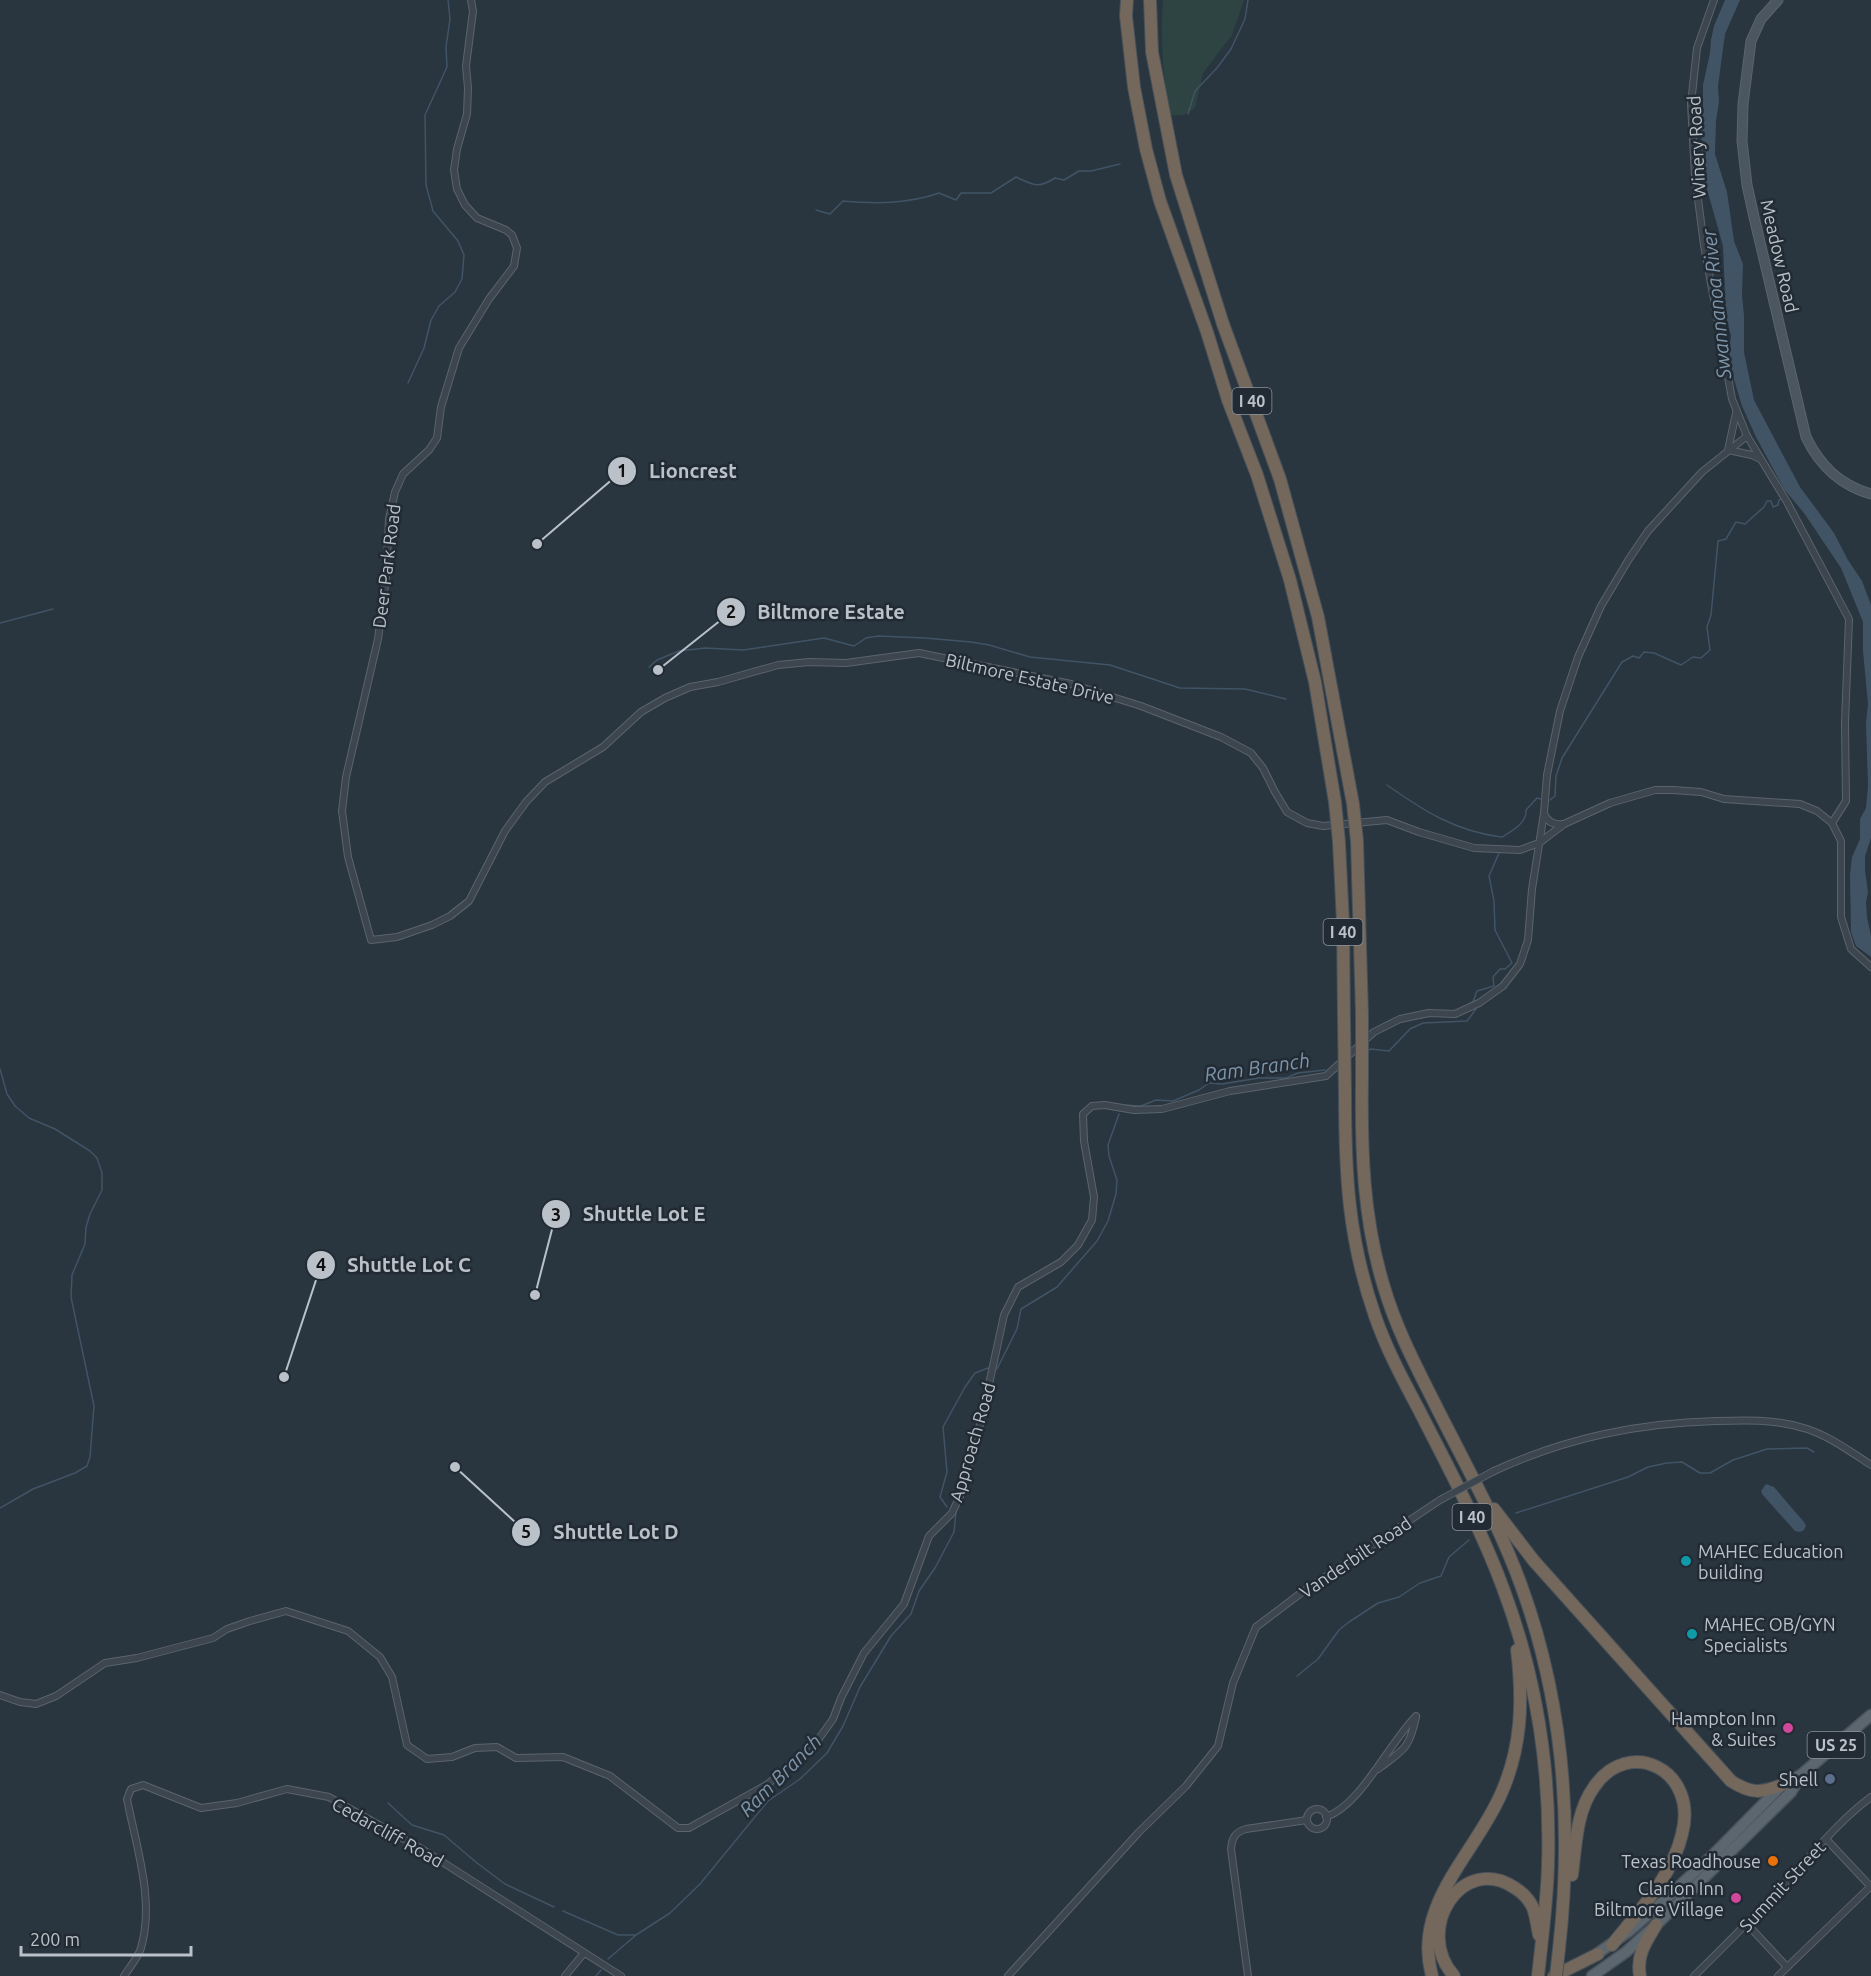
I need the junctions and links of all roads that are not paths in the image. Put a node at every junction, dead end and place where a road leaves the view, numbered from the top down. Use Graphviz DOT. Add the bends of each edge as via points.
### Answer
graph roads {
  1 [pos="471,0"];
  2 [pos="1127,0"];
  3 [pos="1150,0"];
  4 [pos="1714,0"];
  5 [pos="1778,0"];
  6 [pos="1737,413"];
  7 [pos="1747,436"];
  8 [pos="1728,450"];
  9 [pos="1760,459"];
  10 [pos="1871,494"];
  11 [pos="1544,813"];
  12 [pos="1832,823"];
  13 [pos="1564,824"];
  14 [pos="1539,843"];
  15 [pos="371,940"];
  16 [pos="1871,967"];
  17 [pos="1871,1466"];
  18 [pos="1476,1485"];
  19 [pos="1514,1619"];
  20 [pos="0,1695"];
  21 [pos="1871,1715"];
  22 [pos="1375,1771"];
  23 [pos="1801,1775"];
  24 [pos="1782,1785"];
  25 [pos="1871,1797"];
  26 [pos="1326,1816"];
  27 [pos="1307,1820"];
  28 [pos="1826,1839"];
  29 [pos="1871,1886"];
  30 [pos="1562,1920"];
  31 [pos="1747,1924"];
  32 [pos="1656,1925"];
  33 [pos="1612,1945"];
  34 [pos="584,1953"];
  35 [pos="1598,1954"];
  36 [pos="1539,1965"];
  37 [pos="1787,1967"];
  38 [pos="124,1976"];
  39 [pos="565,1976"];
  40 [pos="621,1976"];
  41 [pos="1008,1976"];
  42 [pos="1248,1976"];
  43 [pos="1432,1976"];
  44 [pos="1454,1976"];
  45 [pos="1556,1976"];
  46 [pos="1592,1976"];
  47 [pos="1640,1976"];
  48 [pos="1694,1976"];
  49 [pos="1778,1976"];
  1 -- 15 [label="street, Deer Park Road" via="467,114 454,170 457,189 477,218 506,230 517,248 514,266 459,348 441,407 437,438 403,474 389,519 378,639 346,777 342,811 348,857"];
  2 -- 19 [label="highway, I 40, bridge" via="1134,87 1160,201 1257,475 1290,580 1315,682 1339,842 1345,1169 1352,1230 1366,1289 1400,1373 1481,1534"];
  3 -- 18 [label="highway, I 40, bridge" via="1152,52 1176,176 1223,324 1283,490 1318,617 1353,804 1362,1014 1361,1136 1369,1228 1381,1278 1406,1345"];
  4 -- 6 [label="street, Winery Road" via="1697,48 1691,104 1695,176 1707,261"];
  5 -- 10 [label="main road, Meadow Road" via="1758,24 1749,50 1742,131 1746,178 1806,437 1824,466 1838,479"];
  6 -- 7 [label="street, Winery Road"];
  6 -- 8 [label="street"];
  7 -- 8 [label="street"];
  7 -- 9 [label="street, Winery Road"];
  8 -- 9 [label="street"];
  8 -- 11 [label="street" via="1702,472 1648,531 1602,606 1578,657 1560,711"];
  9 -- 12 [label="street, Winery Road" via="1849,619 1846,801"];
  11 -- 13 [label="street" via="1552,823"];
  11 -- 14 [label="street"];
  12 -- 13 [label="street, Biltmore Estate Drive" via="1818,811 1800,804 1655,790 1632,795"];
  12 -- 16 [label="street" via="1841,841 1841,917 1851,949"];
  13 -- 14 [label="street, Biltmore Estate Drive"];
  14 -- 15 [label="street, Biltmore Estate Drive" via="1520,850 1474,848 1387,820 1323,826 1307,823 1287,812 1251,753 1141,706 1071,684 919,653 846,663 809,662 778,665 690,687 641,712 603,747 545,782 526,802 505,831 469,901 432,925 397,937"];
  14 -- 20 [label="street, Approach Road" via="1528,940 1520,964 1503,987 1479,1004 1455,1014 1429,1012 1400,1019 1374,1032 1326,1076 1230,1091 1162,1109 1105,1105 1092,1106 1083,1114 1083,1140 1094,1197 1092,1220 1078,1245 1061,1262 1018,1287 1004,1315 960,1496 952,1513 929,1536 904,1604 864,1653 833,1719 818,1740 768,1784 689,1828 678,1828 610,1776 563,1758 516,1758 497,1747 427,1759 407,1745 392,1677 380,1657 348,1631 286,1611 238,1625 213,1638 105,1664 56,1696 36,1704"];
  17 -- 41 [label="street, Vanderbilt Road, bridge" via="1833,1441 1781,1422 1696,1422 1594,1435 1526,1457 1440,1500 1256,1627 1233,1683 1218,1746 1186,1786"];
  18 -- 24 [label="highway" via="1534,1561 1731,1781 1756,1792"];
  18 -- 30 [label="highway, I 40" via="1521,1586 1554,1705 1565,1807"];
  19 -- 36 [label="highway, I 40" via="1532,1686 1546,1774 1548,1864"];
  19 -- 43 [label="highway" via="1521,1699 1517,1742 1510,1771 1492,1813 1431,1917 1427,1950"];
  21 -- 23 [label="main road, US 25"];
  22 -- 22 [label="street" via="1408,1745 1416,1716 1391,1747"];
  22 -- 26 [label="street" via="1342,1809"];
  23 -- 24 [label="main road, US 25"];
  23 -- 32 [label="main road, US 25" via="1791,1792"];
  24 -- 33 [label="main road, US 25" via="1682,1884"];
  25 -- 28 [label="street, Summit Street"];
  26 -- 27 [label="street" via="1314,1810"];
  26 -- 27 [label="street" via="1325,1826 1317,1829 1309,1826"];
  27 -- 42 [label="street" via="1246,1829 1233,1839 1231,1850"];
  28 -- 29 [label="street"];
  28 -- 31 [label="street, Summit Street"];
  29 -- 37 [label="street"];
  30 -- 33 [label="highway" via="1580,1818 1593,1787 1622,1765 1642,1763 1662,1769 1683,1796 1683,1833 1656,1888"];
  30 -- 45 [label="highway, I 40, bridge"];
  31 -- 37 [label="street"];
  31 -- 48 [label="street, Summit Street"];
  32 -- 46 [label="main road, US 25"];
  32 -- 47 [label="highway" via="1641,1950"];
  33 -- 35 [label="main road, US 25"];
  34 -- 38 [label="street, Cedarcliff Road" via="422,1849 329,1797 287,1789 201,1808 143,1785 131,1789 127,1799 147,1911 141,1950"];
  34 -- 39 [label="street"];
  34 -- 40 [label="street, Cedarcliff Road"];
  35 -- 45 [label="highway"];
  36 -- 44 [label="highway" via="1537,1922 1529,1900 1504,1882 1478,1881 1453,1895 1439,1921 1439,1948"];
  37 -- 49 [label="street"];
}
